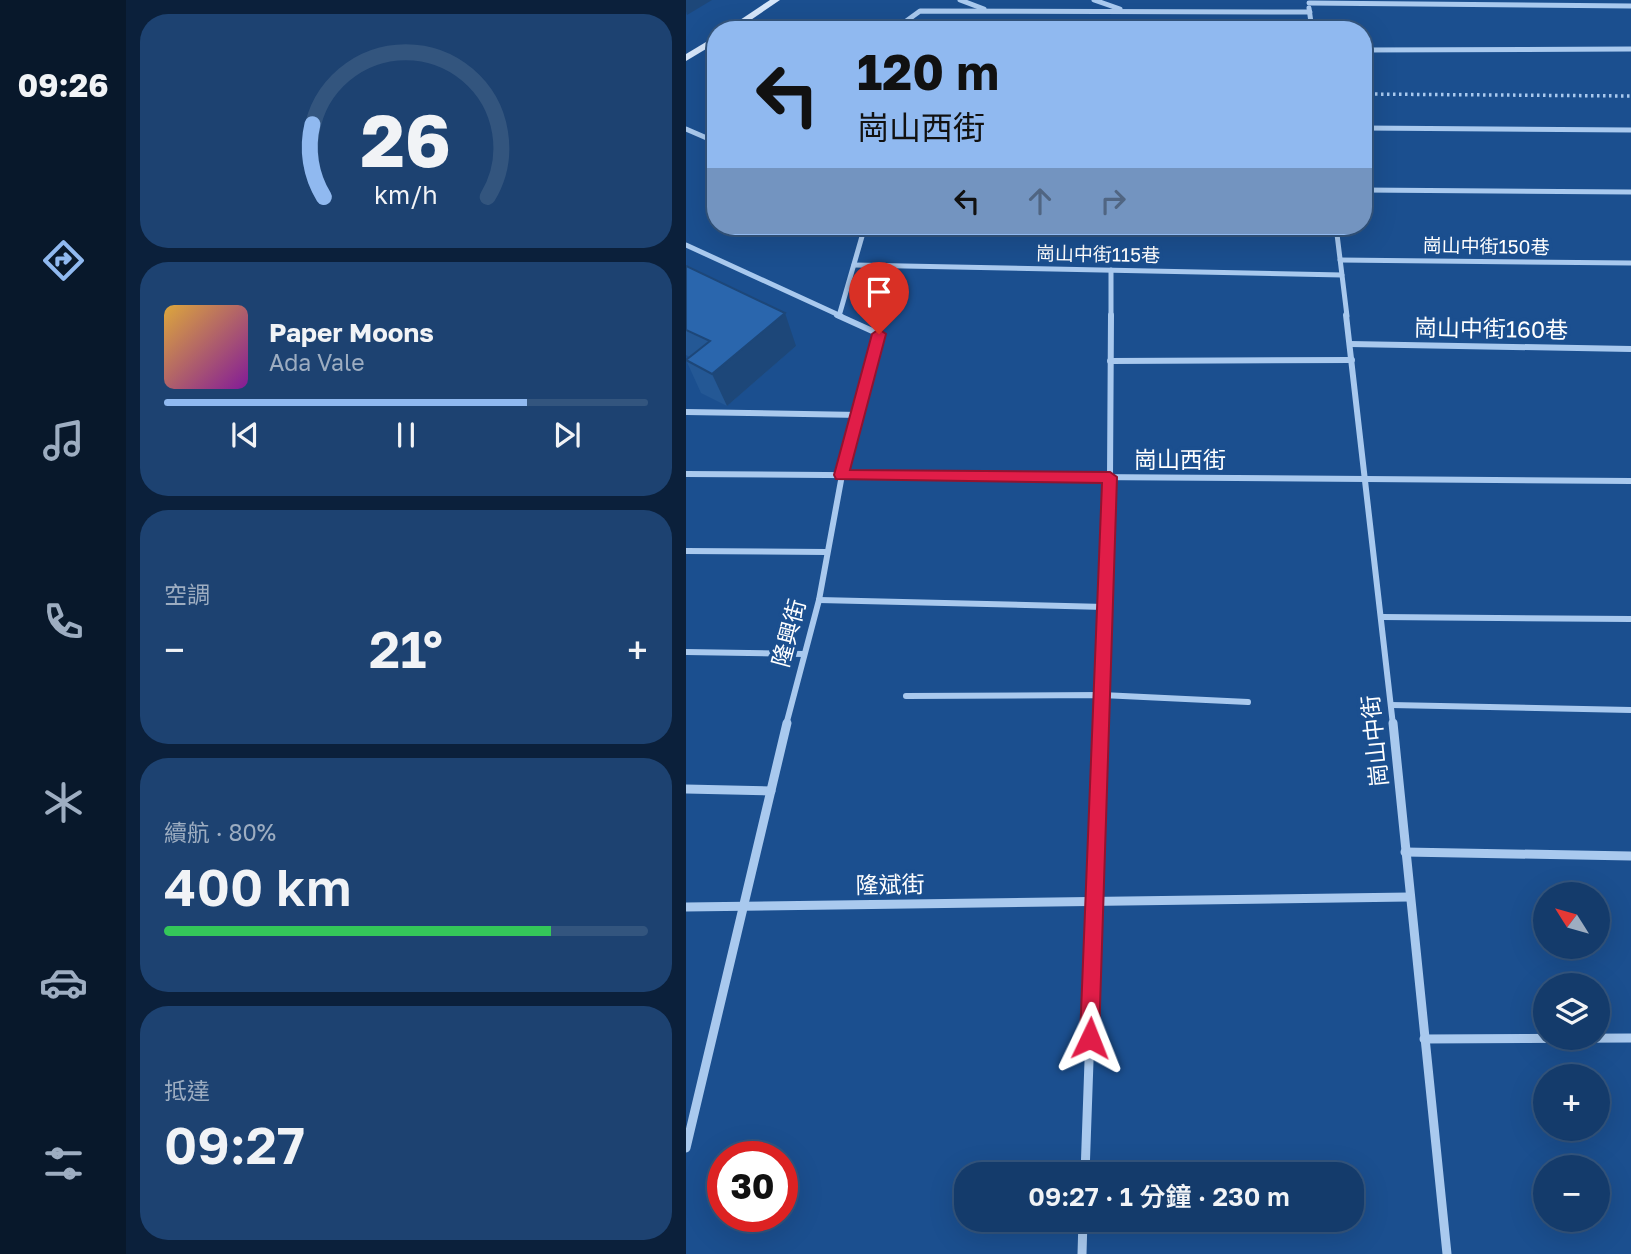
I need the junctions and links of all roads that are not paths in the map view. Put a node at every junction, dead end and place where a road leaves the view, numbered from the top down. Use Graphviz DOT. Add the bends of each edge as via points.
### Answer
graph roads {
  1 [pos="776,0"];
  2 [pos="960,0"];
  3 [pos="1094,0"];
  4 [pos="1309,1"];
  5 [pos="1631,6"];
  6 [pos="991,11"];
  7 [pos="1127,11"];
  8 [pos="1310,12"];
  9 [pos="743,21"];
  10 [pos="906,21"];
  11 [pos="1311,21"];
  12 [pos="707,44"];
  13 [pos="1631,49"];
  14 [pos="1372,50"];
  15 [pos="686,58"];
  16 [pos="1372,128"];
  17 [pos="686,129"];
  18 [pos="1631,130"];
  19 [pos="707,138"];
  20 [pos="1372,190"];
  21 [pos="1631,192"];
  22 [pos="862,235"];
  23 [pos="1337,235"];
  24 [pos="686,245"];
  25 [pos="1340,260"];
  26 [pos="1631,263"];
  27 [pos="854,265"];
  28 [pos="1111,270"];
  29 [pos="1342,275"];
  30 [pos="839,316"];
  31 [pos="1350,344"];
  32 [pos="1631,349"];
  33 [pos="1352,359"];
  34 [pos="1110,361"];
  35 [pos="686,412"];
  36 [pos="860,415"];
  37 [pos="686,474"];
  38 [pos="842,475"];
  39 [pos="1110,477"];
  40 [pos="1365,480"];
  41 [pos="1631,481"];
  42 [pos="686,551"];
  43 [pos="827,552"];
  44 [pos="819,600"];
  45 [pos="1105,607"];
  46 [pos="1381,617"];
  47 [pos="1631,619"];
  48 [pos="686,652"];
  49 [pos="803,654"];
  50 [pos="1102,695"];
  51 [pos="906,696"];
  52 [pos="1248,702"];
  53 [pos="1391,705"];
  54 [pos="1631,710"];
  55 [pos="686,789"];
  56 [pos="771,791"];
  57 [pos="1405,852"];
  58 [pos="1631,856"];
  59 [pos="1409,898"];
  60 [pos="1094,901"];
  61 [pos="686,907"];
  62 [pos="743,907"];
  63 [pos="1631,1038"];
  64 [pos="1424,1039"];
  65 [pos="686,1148"];
  66 [pos="1085,1162"];
  67 [pos="1083,1232"];
  68 [pos="1082,1254"];
  69 [pos="1447,1254"];
  1 -- 9 [label="street"];
  2 -- 6 [label="street"];
  3 -- 7 [label="street"];
  4 -- 5 [label="street"];
  4 -- 8 [label="street"];
  6 -- 7 [label="street"];
  6 -- 10 [label="street" via="920,11"];
  7 -- 8 [label="street"];
  8 -- 11 [label="street"];
  12 -- 15 [label="street"];
  13 -- 14 [label="street"];
  16 -- 18 [label="street"];
  17 -- 19 [label="street"];
  20 -- 21 [label="street"];
  22 -- 27 [label="street"];
  23 -- 25 [label="street, 崗山中街"];
  24 -- 30 [label="street, 隆興街"];
  25 -- 26 [label="street, 崗山中街150巷"];
  25 -- 29 [label="street, 崗山中街"];
  27 -- 28 [label="street, 崗山中街115巷"];
  27 -- 30 [label="street"];
  28 -- 29 [label="street, 崗山中街115巷"];
  28 -- 34 [label="street"];
  29 -- 31 [label="street, 崗山中街"];
  30 -- 36 [label="street, 隆興街" via="879,334"];
  31 -- 32 [label="street, 崗山中街160巷"];
  31 -- 33 [label="street, 崗山中街"];
  33 -- 34 [label="street"];
  33 -- 40 [label="street, 崗山中街"];
  34 -- 39 [label="street"];
  35 -- 36 [label="street"];
  36 -- 38 [label="street, 隆興街"];
  37 -- 38 [label="street, 崗山西街"];
  38 -- 39 [label="street, 崗山西街"];
  38 -- 43 [label="street, 隆興街"];
  39 -- 40 [label="street, 崗山西街"];
  39 -- 45 [label="street"];
  40 -- 41 [label="street, 崗山西街"];
  40 -- 46 [label="street, 崗山中街"];
  42 -- 43 [label="street"];
  43 -- 44 [label="street, 隆興街"];
  44 -- 45 [label="street"];
  44 -- 49 [label="street, 隆興街"];
  45 -- 50 [label="street"];
  46 -- 47 [label="street"];
  46 -- 53 [label="street, 崗山中街"];
  48 -- 49 [label="street"];
  49 -- 56 [label="street, 隆興街"];
  50 -- 51 [label="street"];
  50 -- 52 [label="street"];
  50 -- 60 [label="street"];
  53 -- 54 [label="street"];
  53 -- 57 [label="street, 崗山中街"];
  55 -- 56 [label="street"];
  56 -- 62 [label="street, 隆興街"];
  57 -- 58 [label="street"];
  57 -- 59 [label="street, 崗山中街"];
  59 -- 60 [label="street, 隆斌街"];
  59 -- 64 [label="street, 崗山中街"];
  60 -- 62 [label="street, 隆斌街"];
  60 -- 66 [label="street"];
  61 -- 62 [label="street, 隆斌街"];
  62 -- 65 [label="street, 隆興街"];
  63 -- 64 [label="street"];
  64 -- 69 [label="street, 崗山中街"];
  67 -- 68 [label="street"];
}
